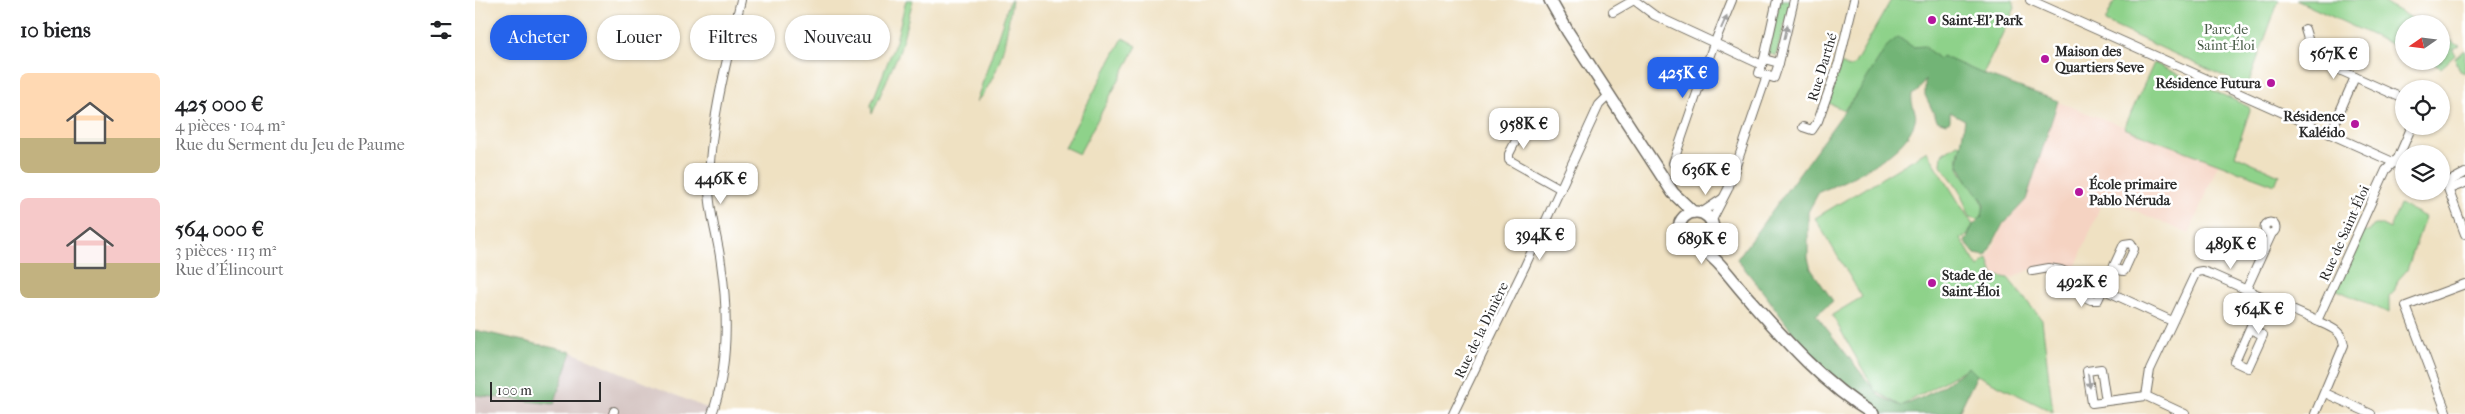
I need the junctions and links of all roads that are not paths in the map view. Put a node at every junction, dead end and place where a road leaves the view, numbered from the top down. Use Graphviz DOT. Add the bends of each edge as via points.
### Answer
graph roads {
  1 [pos="741,0"];
  2 [pos="1550,0"];
  3 [pos="1634,0"];
  4 [pos="1732,0"];
  5 [pos="1777,0"];
  6 [pos="1794,0"];
  7 [pos="1853,0"];
  8 [pos="2030,0"];
  9 [pos="1613,12"];
  10 [pos="2305,29"];
  11 [pos="1715,43"];
  12 [pos="1763,62"];
  13 [pos="1779,64"];
  14 [pos="1767,76"];
  15 [pos="2355,77"];
  16 [pos="1609,95"];
  17 [pos="2395,95"];
  18 [pos="1513,116"];
  19 [pos="1803,127"];
  20 [pos="2329,134"];
  21 [pos="2408,135"];
  22 [pos="2393,162"];
  23 [pos="1673,163"];
  24 [pos="2465,173"];
  25 [pos="2450,182"];
  26 [pos="2465,183"];
  27 [pos="2450,184"];
  28 [pos="1561,189"];
  29 [pos="1673,193"];
  30 [pos="1724,197"];
  31 [pos="2450,197"];
  32 [pos="1697,212"];
  33 [pos="1681,220"];
  34 [pos="1711,222"];
  35 [pos="2272,233"];
  36 [pos="2465,234"];
  37 [pos="1710,238"];
  38 [pos="1697,246"];
  39 [pos="1722,265"];
  40 [pos="2113,269"];
  41 [pos="2033,271"];
  42 [pos="2465,275"];
  43 [pos="2081,278"];
  44 [pos="2462,285"];
  45 [pos="2103,289"];
  46 [pos="2246,290"];
  47 [pos="2263,298"];
  48 [pos="2172,321"];
  49 [pos="2317,321"];
  50 [pos="2250,329"];
  51 [pos="2325,393"];
  52 [pos="2147,396"];
  53 [pos="2106,402"];
  54 [pos="713,410"];
  55 [pos="1453,414"];
  56 [pos="1873,414"];
  57 [pos="2185,414"];
  58 [pos="2315,414"];
  59 [pos="2371,414"];
  60 [pos="2447,414"];
  1 -- 54 [label="street" via="725,73 710,169 709,198 721,262 725,308 721,372"];
  2 -- 16 [label="main road"];
  3 -- 9 [label="street"];
  3 -- 11 [label="street" via="1654,15"];
  11 -- 4 [label="street, one-way"];
  5 -- 12 [label="street"];
  13 -- 6 [label="street, one-way"];
  7 -- 19 [label="street, Rue Darthé" via="1839,62 1818,121 1812,130"];
  8 -- 20 [label="street"];
  10 -- 15 [label="street" via="2308,39 2304,54"];
  11 -- 12 [label="street"];
  11 -- 23 [label="street"];
  12 -- 13 [label="street"];
  12 -- 14 [label="street" via="1759,73"];
  13 -- 14 [label="street" via="1774,78"];
  14 -- 30 [label="street"];
  15 -- 17 [label="street"];
  15 -- 20 [label="street"];
  16 -- 28 [label="street, Rue de la Dinière" via="1599,105"];
  16 -- 29 [label="main road"];
  18 -- 28 [label="street" via="1525,123 1509,160"];
  20 -- 22 [label="street"];
  21 -- 22 [label="street, Rue de Saint-Éloi"];
  22 -- 49 [label="street, Rue de Saint-Éloi" via="2386,170"];
  24 -- 25 [label="street"];
  26 -- 27 [label="street"];
  28 -- 55 [label="street, Rue de la Dinière"];
  29 -- 32 [label="main road"];
  29 -- 33 [label="main road"];
  30 -- 32 [label="street"];
  30 -- 34 [label="street"];
  31 -- 36 [label="street"];
  32 -- 33 [label="main road"];
  32 -- 34 [label="main road"];
  33 -- 38 [label="main road" via="1682,238"];
  34 -- 37 [label="main road"];
  35 -- 46 [label="street"];
  37 -- 38 [label="main road"];
  37 -- 39 [label="main road"];
  38 -- 39 [label="main road"];
  39 -- 56 [label="main road" via="1750,300 1817,371 1836,389"];
  40 -- 45 [label="street"];
  41 -- 43 [label="street" via="2055,269"];
  42 -- 44 [label="street"];
  43 -- 45 [label="street"];
  43 -- 45 [label="street" via="2078,292 2091,300 2098,300"];
  44 -- 60 [label="street" via="2406,306"];
  45 -- 48 [label="street"];
  46 -- 47 [label="street"];
  46 -- 48 [label="street" via="2211,274 2196,272"];
  47 -- 49 [label="street"];
  47 -- 50 [label="street"];
  48 -- 52 [label="street" via="2150,370"];
  49 -- 51 [label="street" via="2338,331 2344,345"];
  50 -- 50 [label="street" via="2263,335 2249,368 2235,362"];
  51 -- 58 [label="street"];
  51 -- 59 [label="street"];
  52 -- 53 [label="street"];
  52 -- 57 [label="street"];
  53 -- 53 [label="street, one-way" via="2101,369 2087,371 2092,403"];
}
